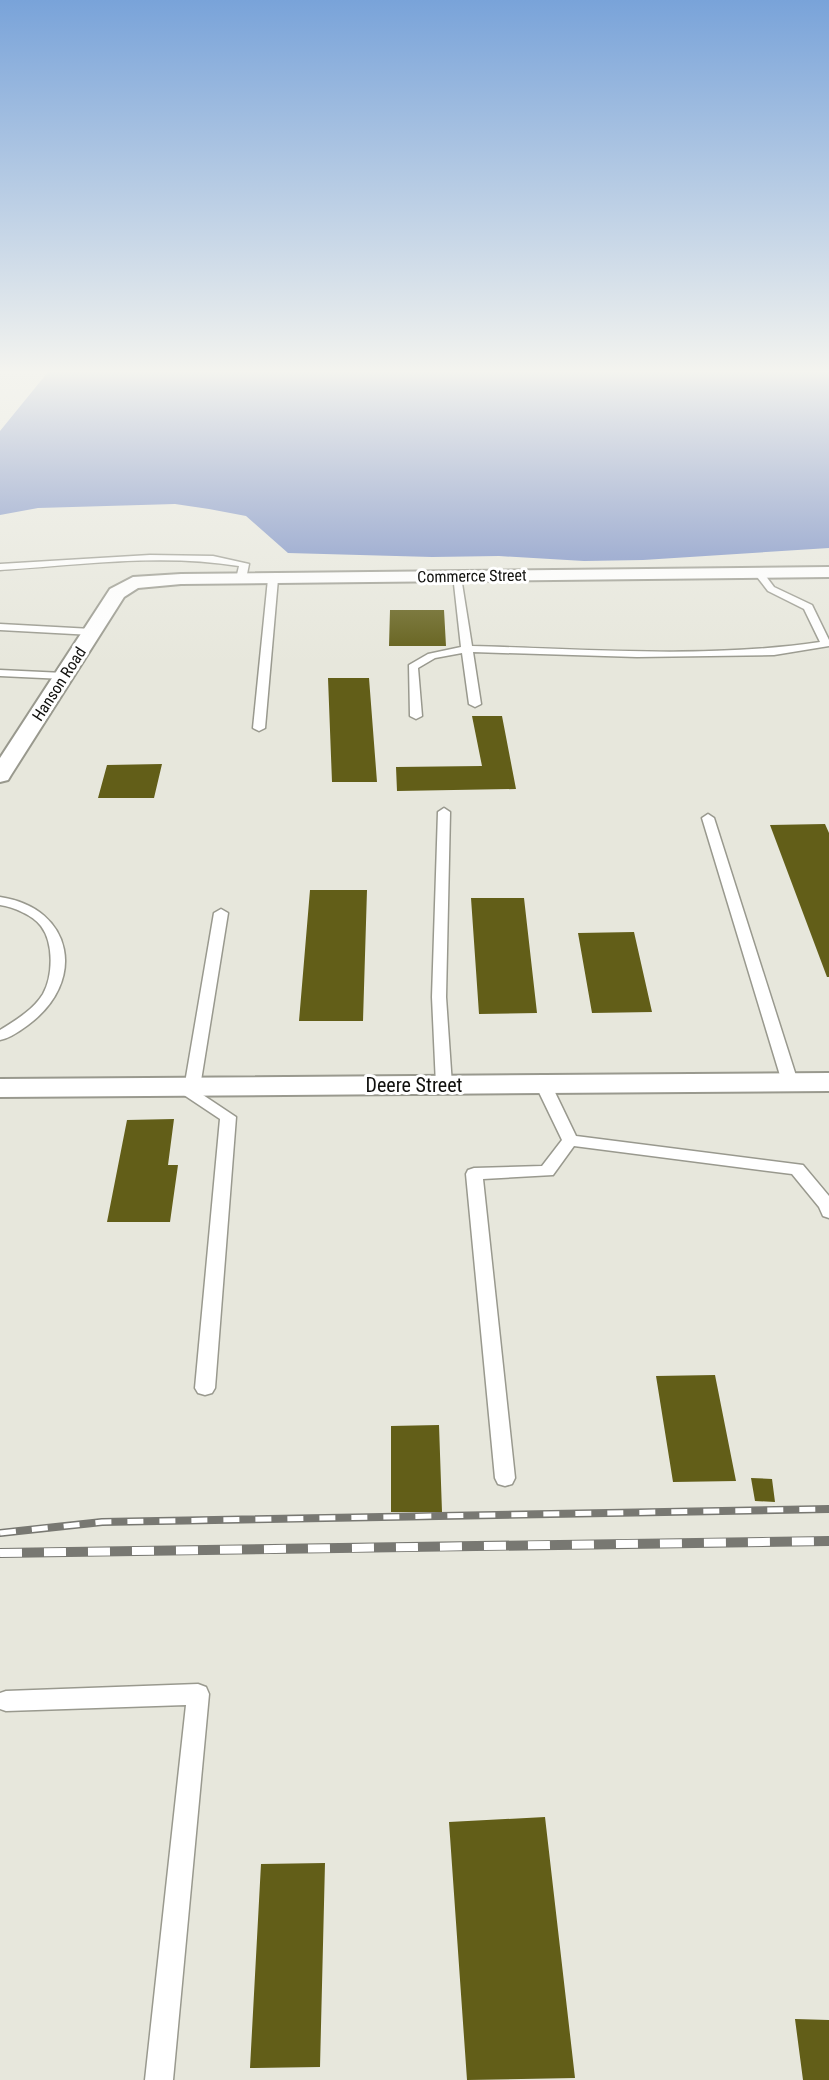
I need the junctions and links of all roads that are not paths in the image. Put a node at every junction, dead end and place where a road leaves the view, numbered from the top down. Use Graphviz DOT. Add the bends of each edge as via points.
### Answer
graph roads {
  1 [pos="0,567"];
  2 [pos="829,572"];
  3 [pos="759,573"];
  4 [pos="456,577"];
  5 [pos="241,579"];
  6 [pos="273,579"];
  7 [pos="117,593"];
  8 [pos="0,627"];
  9 [pos="92,632"];
  10 [pos="465,649"];
  11 [pos="0,673"];
  12 [pos="64,676"];
  13 [pos="475,704"];
  14 [pos="416,716"];
  15 [pos="259,728"];
  16 [pos="0,775"];
  17 [pos="444,812"];
  18 [pos="708,818"];
  19 [pos="0,901"];
  20 [pos="221,913"];
  21 [pos="0,1036"];
  22 [pos="790,1082"];
  23 [pos="829,1082"];
  24 [pos="543,1084"];
  25 [pos="444,1085"];
  26 [pos="186,1087"];
  27 [pos="0,1088"];
  28 [pos="570,1140"];
  29 [pos="828,1208"];
  30 [pos="205,1388"];
  31 [pos="505,1478"];
  32 [pos="6,1701"];
  33 [pos="159,2080"];
  1 -- 5 [label="lane" via="150,558 213,559 244,564"];
  2 -- 3 [label="street, Commerce Street"];
  3 -- 4 [label="street, Commerce Street"];
  3 -- 10 [label="lane" via="771,589 808,607 826,644 774,652 637,654"];
  4 -- 6 [label="street, Commerce Street"];
  4 -- 10 [label="lane"];
  5 -- 6 [label="street, Commerce Street"];
  5 -- 7 [label="street, Commerce Street" via="133,583"];
  6 -- 15 [label="lane"];
  7 -- 9 [label="street, Hanson Road"];
  8 -- 9 [label="lane"];
  9 -- 12 [label="street, Hanson Road"];
  10 -- 13 [label="lane"];
  10 -- 14 [label="lane" via="432,656 413,667"];
  11 -- 12 [label="lane"];
  12 -- 16 [label="street, Hanson Road"];
  17 -- 25 [label="lane" via="439,997"];
  18 -- 22 [label="lane"];
  19 -- 21 [label="lane" via="13,902 46,923 57,952 55,985 31,1019"];
  20 -- 26 [label="lane"];
  22 -- 23 [label="street, Deere Street"];
  22 -- 24 [label="street, Deere Street"];
  24 -- 25 [label="street, Deere Street"];
  24 -- 28 [label="lane"];
  25 -- 26 [label="street, Deere Street"];
  26 -- 27 [label="street, Deere Street"];
  26 -- 30 [label="lane" via="228,1117"];
  28 -- 29 [label="lane" via="797,1169"];
  28 -- 31 [label="lane" via="547,1171 474,1174"];
  32 -- 33 [label="lane" via="198,1694"];
}
